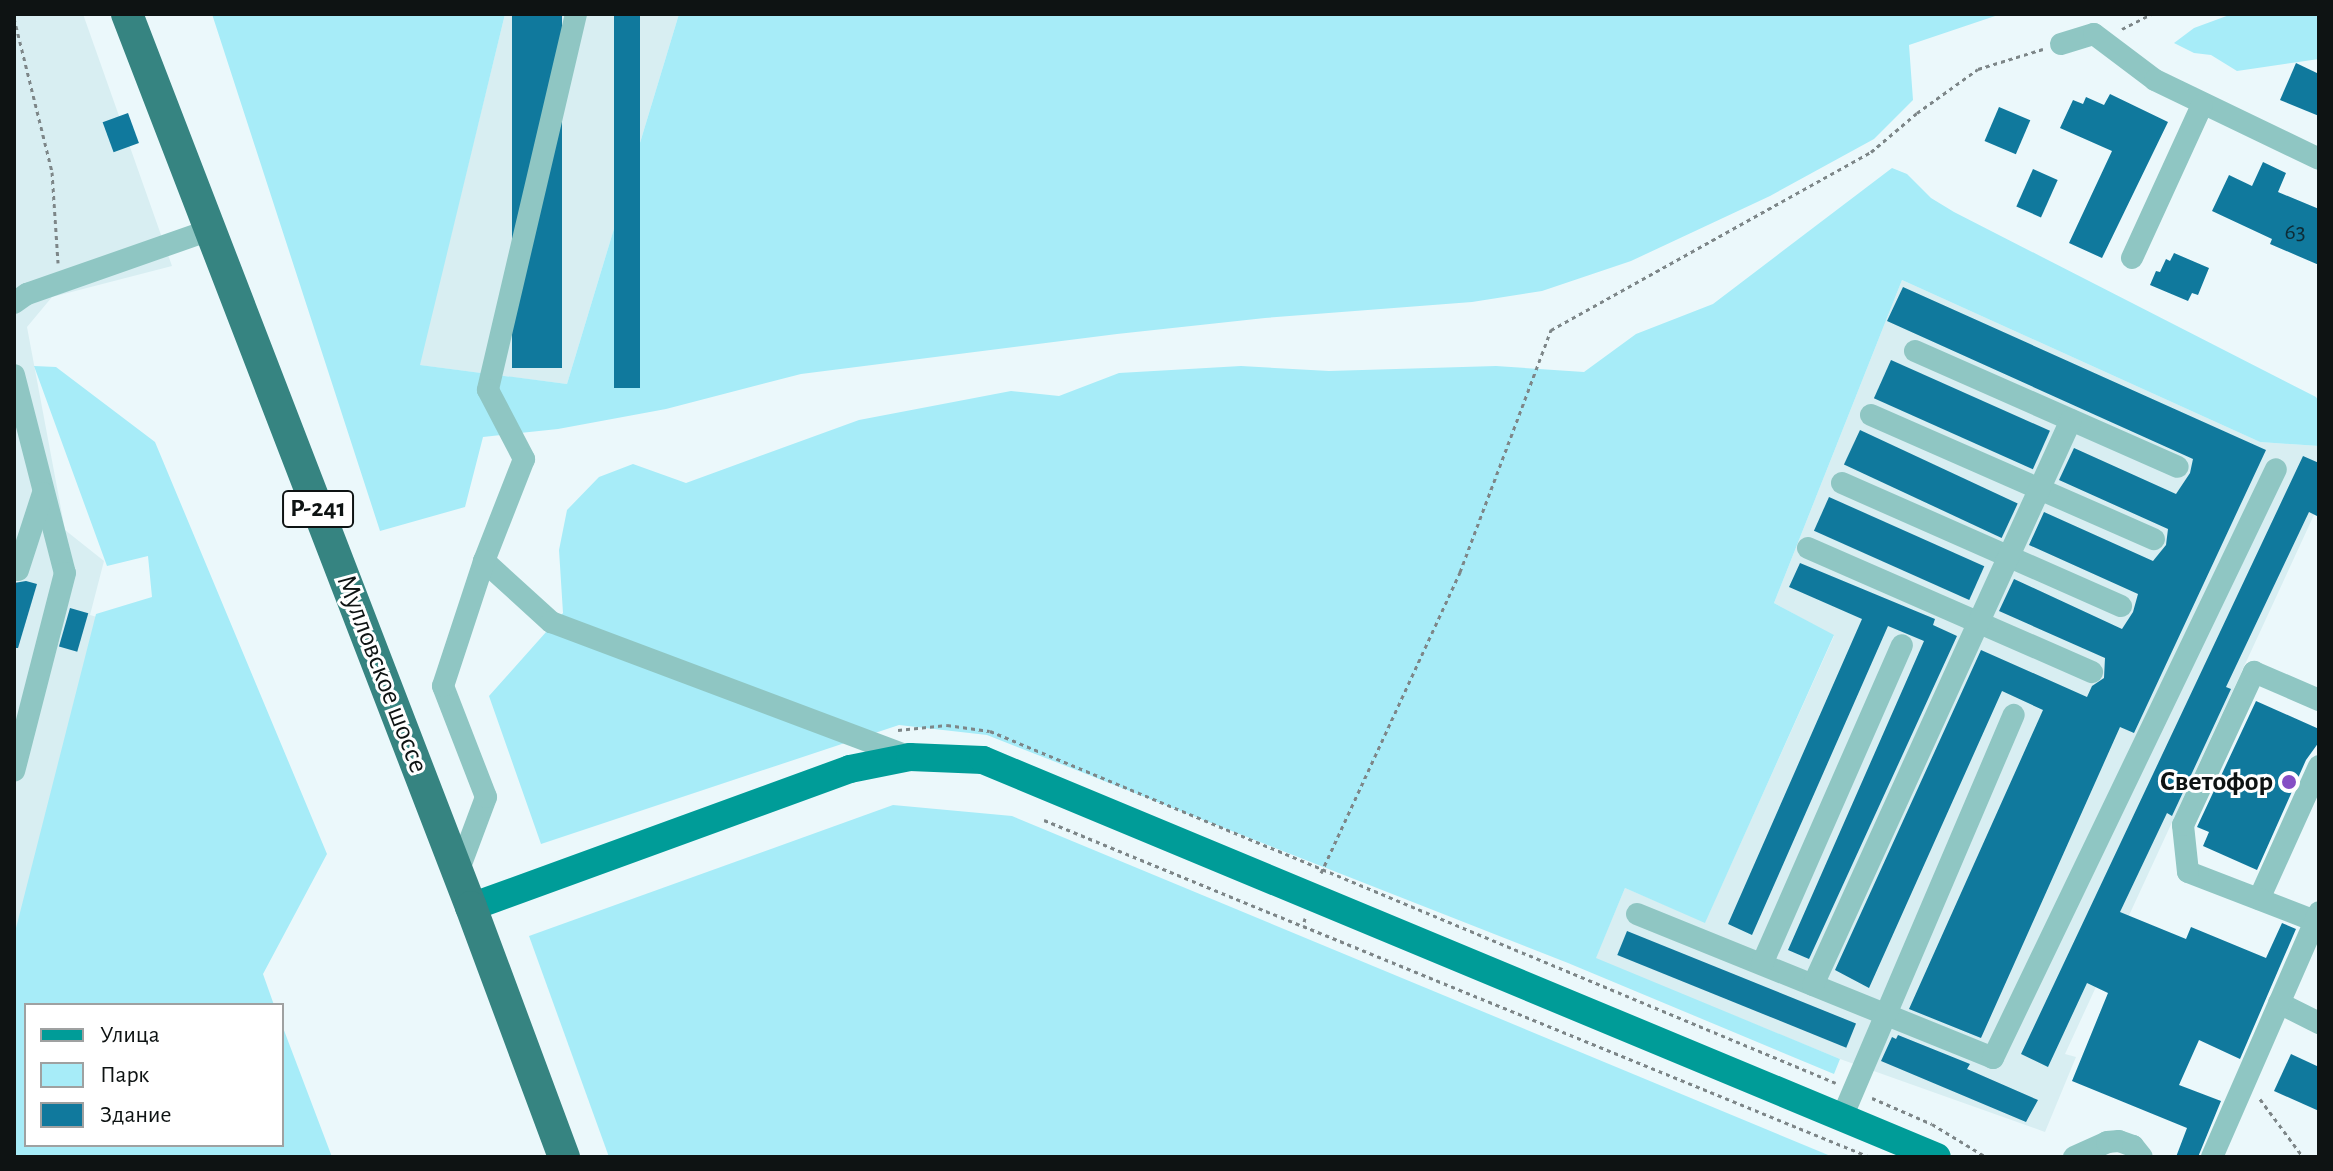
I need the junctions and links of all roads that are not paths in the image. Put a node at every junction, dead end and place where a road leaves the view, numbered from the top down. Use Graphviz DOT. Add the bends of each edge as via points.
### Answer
graph roads {
  1 [pos="127,14"];
  2 [pos="576,14"];
  3 [pos="2061,44"];
  4 [pos="2202,105"];
  5 [pos="2319,159"];
  6 [pos="210,230"];
  7 [pos="2132,258"];
  8 [pos="20,298"];
  9 [pos="14,322"];
  10 [pos="1915,351"];
  11 [pos="14,375"];
  12 [pos="1871,415"];
  13 [pos="2071,420"];
  14 [pos="2178,467"];
  15 [pos="2276,469"];
  16 [pos="1842,483"];
  17 [pos="2039,490"];
  18 [pos="43,491"];
  19 [pos="2154,539"];
  20 [pos="1808,548"];
  21 [pos="19,557"];
  22 [pos="2008,557"];
  23 [pos="484,561"];
  24 [pos="2121,606"];
  25 [pos="1978,622"];
  26 [pos="1902,645"];
  27 [pos="2092,672"];
  28 [pos="2319,700"];
  29 [pos="2014,715"];
  30 [pos="910,757"];
  31 [pos="2319,766"];
  32 [pos="14,771"];
  33 [pos="458,872"];
  34 [pos="2259,899"];
  35 [pos="471,907"];
  36 [pos="1637,914"];
  37 [pos="2317,916"];
  38 [pos="1762,964"];
  39 [pos="1813,985"];
  40 [pos="2279,1003"];
  41 [pos="1886,1015"];
  42 [pos="2319,1023"];
  43 [pos="1848,1103"];
  44 [pos="564,1157"];
  45 [pos="1937,1157"];
  46 [pos="2074,1157"];
  47 [pos="2142,1157"];
  48 [pos="2212,1157"];
  1 -- 6 [label="highway, Мулловское шоссе / Р-241"];
  2 -- 23 [label="lane" via="488,390 524,459"];
  3 -- 4 [label="lane" via="2094,34 2155,80"];
  4 -- 5 [label="lane"];
  4 -- 7 [label="lane"];
  6 -- 8 [label="lane"];
  6 -- 33 [label="highway, Мулловское шоссе / Р-241"];
  8 -- 9 [label="lane"];
  10 -- 13 [label="lane"];
  11 -- 18 [label="lane"];
  12 -- 17 [label="lane"];
  13 -- 14 [label="lane"];
  13 -- 17 [label="lane"];
  15 -- 41 [label="lane" via="1993,1058"];
  16 -- 22 [label="lane"];
  17 -- 19 [label="lane"];
  17 -- 22 [label="lane"];
  18 -- 21 [label="lane"];
  18 -- 32 [label="lane" via="65,573"];
  20 -- 25 [label="lane"];
  22 -- 24 [label="lane"];
  22 -- 25 [label="lane"];
  23 -- 30 [label="lane" via="551,622"];
  23 -- 33 [label="lane" via="443,686 486,797"];
  25 -- 27 [label="lane"];
  25 -- 39 [label="lane"];
  26 -- 38 [label="lane"];
  28 -- 34 [label="lane" via="2254,672 2183,825 2188,872"];
  29 -- 41 [label="lane"];
  30 -- 35 [label="main road" via="850,769"];
  30 -- 43 [label="main road" via="983,760 1313,896"];
  31 -- 34 [label="lane"];
  33 -- 35 [label="highway, Мулловское шоссе / Р-241"];
  34 -- 37 [label="lane"];
  35 -- 44 [label="highway, Мулловское шоссе / Р-241"];
  36 -- 38 [label="lane"];
  37 -- 40 [label="lane"];
  38 -- 39 [label="lane"];
  39 -- 41 [label="lane"];
  40 -- 42 [label="lane"];
  40 -- 48 [label="lane"];
  41 -- 43 [label="lane"];
  43 -- 45 [label="main road"];
  46 -- 47 [label="lane" via="2119,1141"];
}
